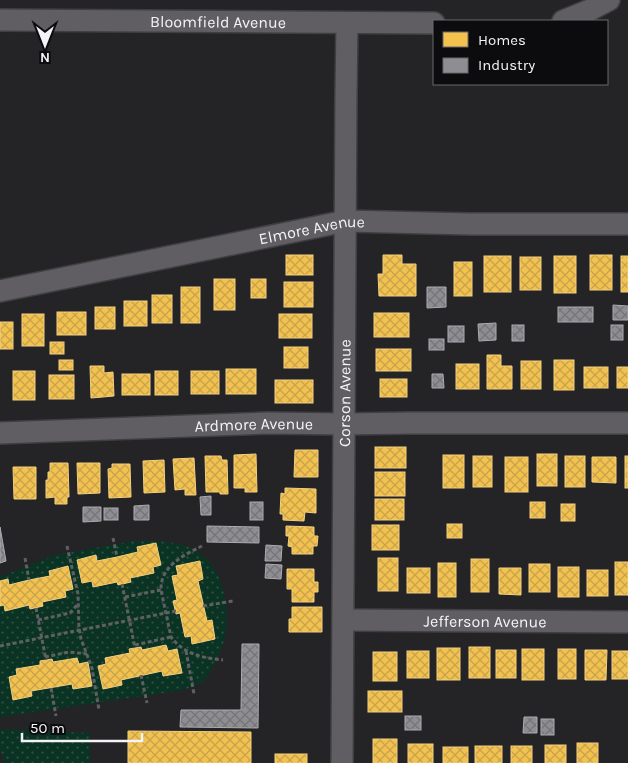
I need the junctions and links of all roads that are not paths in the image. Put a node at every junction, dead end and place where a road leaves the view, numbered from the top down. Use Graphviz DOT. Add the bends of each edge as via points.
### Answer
graph roads {
  1 [pos="609,0"];
  2 [pos="0,20"];
  3 [pos="565,20"];
  4 [pos="347,22"];
  5 [pos="433,23"];
  6 [pos="346,222"];
  7 [pos="628,224"];
  8 [pos="0,291"];
  9 [pos="628,423"];
  10 [pos="344,424"];
  11 [pos="0,433"];
  12 [pos="343,620"];
  13 [pos="628,622"];
  14 [pos="342,763"];
  1 -- 3 [label="street"];
  2 -- 4 [label="street, Bloomfield Avenue"];
  4 -- 5 [label="street, Bloomfield Avenue"];
  4 -- 6 [label="street, Corson Avenue"];
  6 -- 7 [label="street, Elmore Avenue"];
  6 -- 8 [label="street, Elmore Avenue"];
  6 -- 10 [label="street, Corson Avenue"];
  9 -- 10 [label="street, Ardmore Avenue"];
  10 -- 11 [label="street, Ardmore Avenue" via="267,423"];
  10 -- 12 [label="street, Corson Avenue"];
  12 -- 13 [label="street, Jefferson Avenue"];
  12 -- 14 [label="street, Corson Avenue"];
}
